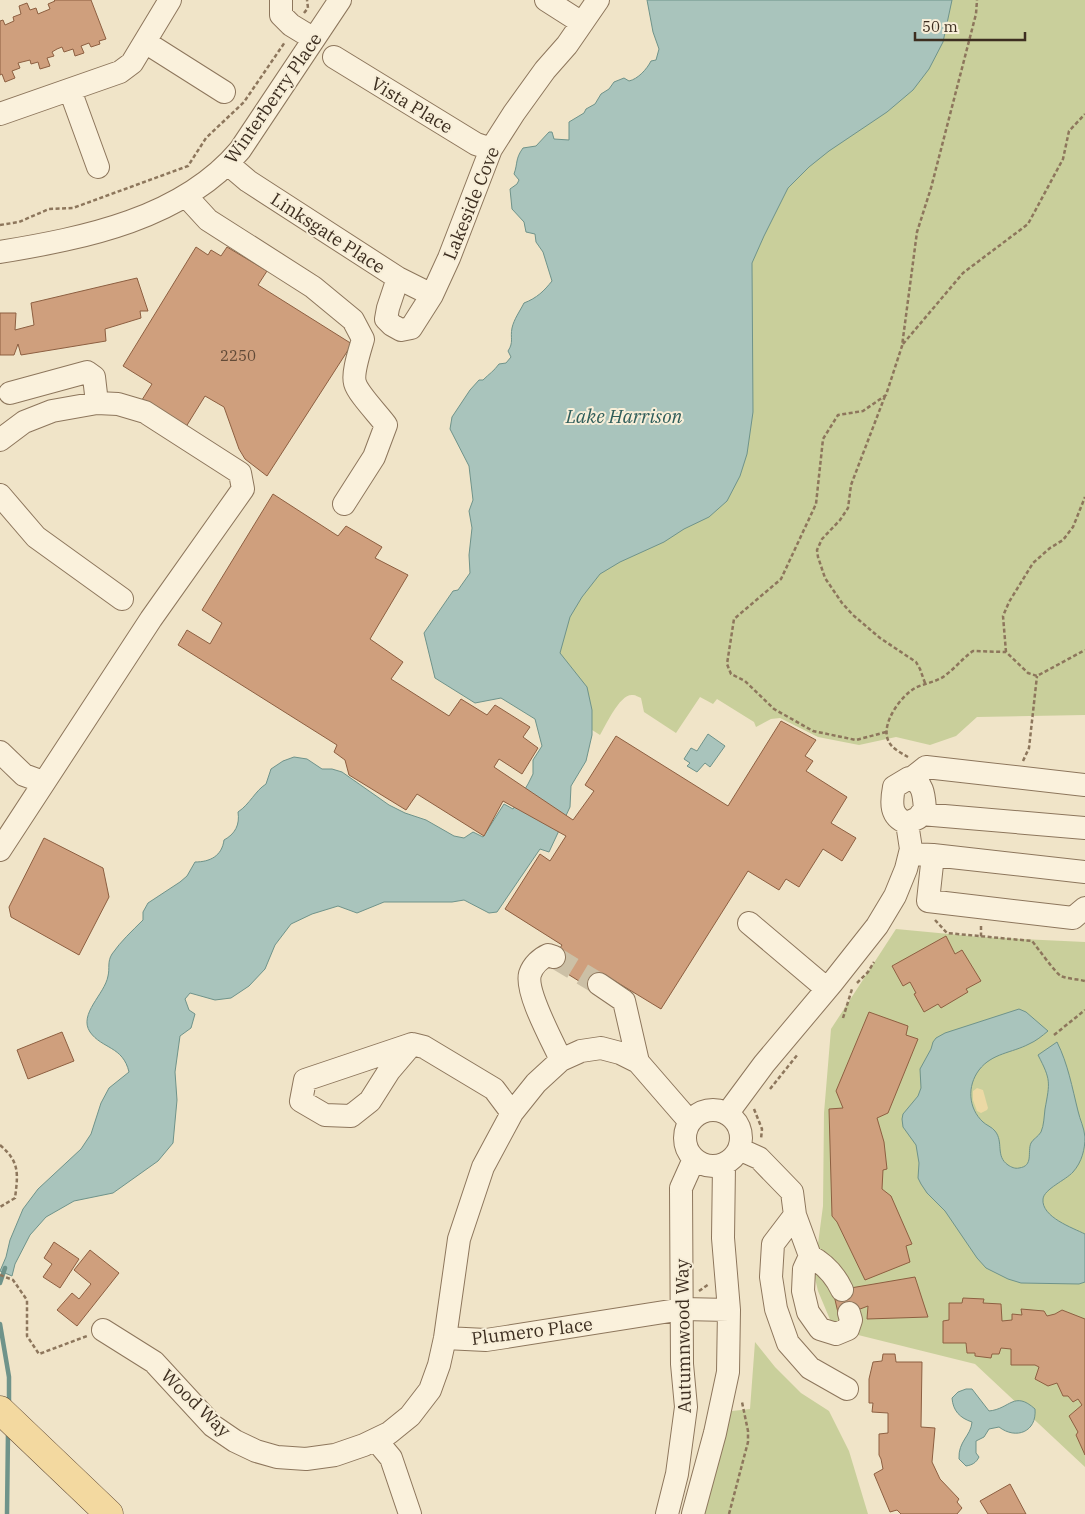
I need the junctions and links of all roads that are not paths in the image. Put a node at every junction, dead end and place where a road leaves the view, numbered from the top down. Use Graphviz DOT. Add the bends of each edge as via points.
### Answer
graph roads {
  1 [pos="170,0"];
  2 [pos="281,0"];
  3 [pos="340,0"];
  4 [pos="546,0"];
  5 [pos="598,0"];
  6 [pos="582,23"];
  7 [pos="314,39"];
  8 [pos="145,42"];
  9 [pos="334,57"];
  10 [pos="70,90"];
  11 [pos="224,92"];
  12 [pos="0,114"];
  13 [pos="491,149"];
  14 [pos="228,164"];
  15 [pos="98,167"];
  16 [pos="186,196"];
  17 [pos="0,252"];
  18 [pos="398,278"];
  19 [pos="432,295"];
  20 [pos="5,393"];
  21 [pos="97,403"];
  22 [pos="24,422"];
  23 [pos="0,440"];
  24 [pos="0,494"];
  25 [pos="344,504"];
  26 [pos="122,599"];
  27 [pos="0,752"];
  28 [pos="43,782"];
  29 [pos="1085,785"];
  30 [pos="914,819"];
  31 [pos="1085,828"];
  32 [pos="0,850"];
  33 [pos="910,854"];
  34 [pos="933,855"];
  35 [pos="1085,872"];
  36 [pos="1085,908"];
  37 [pos="749,922"];
  38 [pos="554,957"];
  39 [pos="599,984"];
  40 [pos="836,992"];
  41 [pos="412,1044"];
  42 [pos="562,1060"];
  43 [pos="638,1062"];
  44 [pos="512,1113"];
  45 [pos="727,1114"];
  46 [pos="690,1122"];
  47 [pos="741,1157"];
  48 [pos="694,1159"];
  49 [pos="795,1215"];
  50 [pos="810,1256"];
  51 [pos="842,1290"];
  52 [pos="683,1309"];
  53 [pos="729,1310"];
  54 [pos="850,1313"];
  55 [pos="103,1330"];
  56 [pos="444,1338"];
  57 [pos="847,1389"];
  58 [pos="0,1410"];
  59 [pos="376,1440"];
  60 [pos="109,1514"];
  61 [pos="410,1514"];
  62 [pos="667,1514"];
  63 [pos="693,1514"];
  1 -- 8 [label="street"];
  2 -- 7 [label="street" via="281,15"];
  3 -- 7 [label="street, Winterberry Place"];
  4 -- 6 [label="street"];
  5 -- 6 [label="street, Lakeside Cove"];
  6 -- 13 [label="street, Lakeside Cove"];
  7 -- 14 [label="street, Winterberry Place"];
  8 -- 10 [label="street" via="132,63 120,72"];
  8 -- 11 [label="street"];
  9 -- 13 [label="street, Vista Place" via="476,144"];
  10 -- 12 [label="street"];
  10 -- 15 [label="street"];
  13 -- 19 [label="street, Lakeside Cove" via="450,258"];
  14 -- 16 [label="street, Winterberry Place"];
  14 -- 18 [label="street, Linksgate Place" via="248,181"];
  16 -- 17 [label="street, Winterberry Place" via="104,230 57,243"];
  16 -- 25 [label="street" via="208,220 313,287 353,320 360,333 363,339 354,382 386,425 374,457"];
  18 -- 19 [label="street, Linksgate Place"];
  18 -- 19 [label="street, Lakeside Cove" via="386,319 401,330 411,328"];
  20 -- 21 [label="street" via="87,372 94,377"];
  20 -- 22 [label="street"];
  21 -- 22 [label="street" via="52,411"];
  21 -- 28 [label="street" via="118,404 145,412 240,473 243,489 150,619"];
  22 -- 23 [label="street"];
  24 -- 26 [label="street" via="36,537"];
  27 -- 28 [label="street" via="24,775"];
  28 -- 32 [label="street"];
  29 -- 30 [label="street" via="919,773 894,787 892,800 895,815 900,820"];
  30 -- 31 [label="street"];
  30 -- 33 [label="street"];
  33 -- 34 [label="street"];
  33 -- 40 [label="street" via="895,896"];
  34 -- 35 [label="street"];
  34 -- 36 [label="street" via="928,901 1073,918"];
  37 -- 40 [label="street"];
  38 -- 42 [label="street" via="548,955 540,959 530,974 532,995"];
  39 -- 43 [label="street" via="624,1002"];
  40 -- 45 [label="street" via="764,1064"];
  41 -- 41 [label="street" via="305,1080 301,1101 325,1115 351,1116 370,1102 389,1071"];
  41 -- 44 [label="street" via="424,1047 494,1088"];
  42 -- 43 [label="street, Plumero Place" via="601,1048"];
  42 -- 44 [label="street, Plumero Place" via="536,1083"];
  43 -- 46 [label="street, Plumero Place"];
  44 -- 56 [label="street, Plumero Place" via="483,1167 459,1239"];
  45 -- 46 [label="street" via="718,1110 703,1112"];
  45 -- 47 [label="street" via="736,1121 740,1130"];
  46 -- 48 [label="street" via="685,1144"];
  47 -- 48 [label="street" via="708,1166"];
  47 -- 49 [label="street" via="792,1192"];
  47 -- 53 [label="street, Autumnwood Way" via="723,1238"];
  48 -- 52 [label="street, Autumnwood Way" via="681,1188"];
  49 -- 50 [label="street"];
  49 -- 57 [label="street" via="773,1244 771,1277 776,1308 788,1343 810,1368"];
  50 -- 51 [label="street" via="837,1278"];
  50 -- 54 [label="street" via="804,1269 803,1291 808,1312 815,1322 820,1329 836,1334 848,1329"];
  52 -- 53 [label="street, Plumero Place"];
  52 -- 56 [label="street, Plumero Place" via="486,1340"];
  52 -- 62 [label="street, Autumnwood Way" via="682,1364 686,1407 677,1474"];
  53 -- 63 [label="street, Autumnwood Way" via="728,1372"];
  55 -- 59 [label="street, Wood Way" via="154,1362 214,1426 256,1451 277,1457 306,1459 335,1455"];
  56 -- 59 [label="street, Wood Way" via="430,1390 410,1416 389,1434"];
  58 -- 60 [label="main road"];
  59 -- 61 [label="street" via="391,1458"];
}
